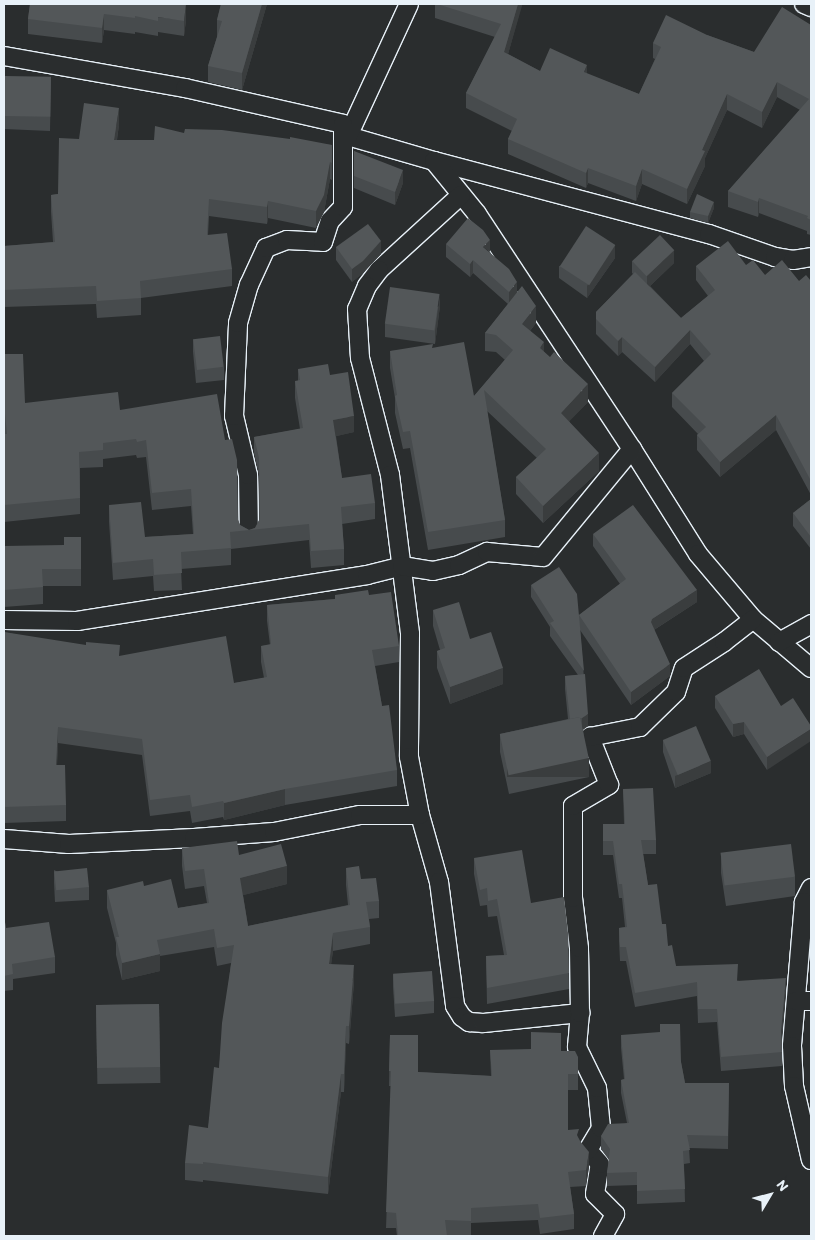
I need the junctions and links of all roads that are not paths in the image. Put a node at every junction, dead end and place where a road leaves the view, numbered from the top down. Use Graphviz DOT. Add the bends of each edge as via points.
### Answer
graph roads {
  1 [pos="409,4"];
  2 [pos="804,4"];
  3 [pos="811,7"];
  4 [pos="4,56"];
  5 [pos="346,130"];
  6 [pos="434,161"];
  7 [pos="462,195"];
  8 [pos="811,257"];
  9 [pos="632,449"];
  10 [pos="249,536"];
  11 [pos="402,566"];
  12 [pos="753,619"];
  13 [pos="4,620"];
  14 [pos="811,624"];
  15 [pos="779,642"];
  16 [pos="811,668"];
  17 [pos="420,815"];
  18 [pos="4,839"];
  19 [pos="811,888"];
  20 [pos="803,1001"];
  21 [pos="580,1013"];
  22 [pos="811,1160"];
  23 [pos="604,1236"];
  1 -- 5 [label="street"];
  2 -- 3 [label="street"];
  4 -- 5 [label="street" via="186,88"];
  5 -- 6 [label="street"];
  5 -- 10 [label="street" via="343,207 330,221 323,242 287,240 266,248 249,285 238,323 234,416 248,475"];
  6 -- 7 [label="street"];
  6 -- 8 [label="street" via="709,234 775,258"];
  7 -- 9 [label="street"];
  7 -- 11 [label="street" via="379,270 357,309 360,358 390,476"];
  9 -- 11 [label="street" via="543,557 486,552 459,565 433,571"];
  9 -- 12 [label="street" via="698,554"];
  11 -- 13 [label="street" via="367,575 86,620"];
  11 -- 17 [label="street" via="410,634 409,757"];
  12 -- 15 [label="street"];
  12 -- 21 [label="street" via="684,668 676,692 640,727 590,737 609,785 573,806 573,898 579,948"];
  14 -- 15 [label="street"];
  15 -- 16 [label="street"];
  17 -- 18 [label="street" via="360,815 274,832 194,838 69,844"];
  17 -- 21 [label="street" via="439,882 455,1006 462,1017 469,1022 482,1023"];
  19 -- 20 [label="street" via="804,902"];
  20 -- 22 [label="street" via="792,1046 794,1086"];
  21 -- 23 [label="street" via="577,1047 597,1088 601,1128 588,1150 600,1164 595,1194 615,1214"];
}
